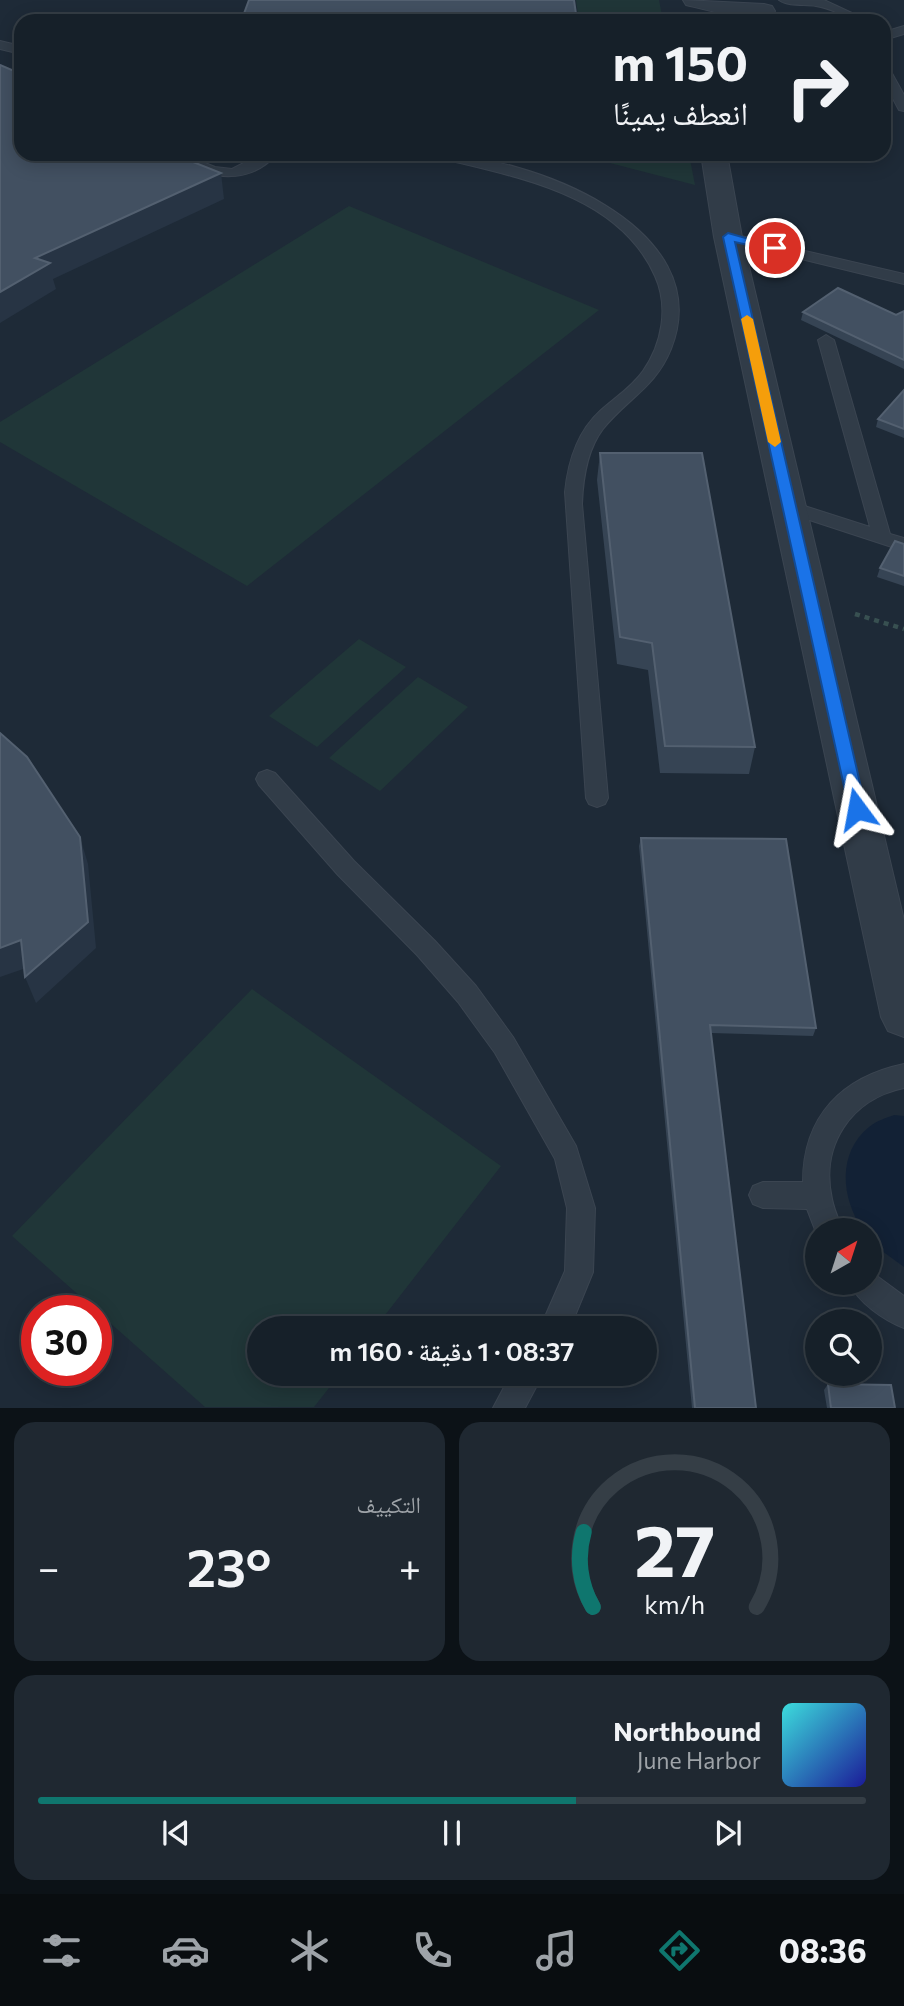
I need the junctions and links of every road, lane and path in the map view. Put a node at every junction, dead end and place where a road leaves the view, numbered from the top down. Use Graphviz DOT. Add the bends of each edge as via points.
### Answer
graph roads {
  1 [pos="694,0"];
  2 [pos="785,0"];
  3 [pos="831,3"];
  4 [pos="749,14"];
  5 [pos="760,14"];
  6 [pos="851,14"];
  7 [pos="891,84"];
  8 [pos="904,107"];
  9 [pos="187,161"];
  10 [pos="261,161"];
  11 [pos="468,161"];
  12 [pos="715,161"];
  13 [pos="728,237"];
  14 [pos="904,279"];
  15 [pos="826,340"];
  16 [pos="789,507"];
  17 [pos="882,538"];
  18 [pos="904,545"];
  19 [pos="267,779"];
  20 [pos="597,798"];
  21 [pos="904,1017"];
  22 [pos="904,1076"];
  23 [pos="763,1195"];
  24 [pos="817,1196"];
  25 [pos="825,1218"];
  26 [pos="879,1295"];
  27 [pos="904,1314"];
  28 [pos="560,1316"];
  29 [pos="521,1386"];
  30 [pos="508,1408"];
  1 -- 4 [label="street"];
  2 -- 3 [label="lane"];
  2 -- 5 [label="street"];
  3 -- 6 [label="lane"];
  7 -- 8 [label="lane"];
  9 -- 10 [label="lane" via="228,174 247,171"];
  11 -- 20 [label="lane" via="539,179 598,206 643,242 670,295 670,324 662,353 643,382 589,437 574,480"];
  12 -- 13 [label="street"];
  13 -- 14 [label="lane"];
  13 -- 16 [label="street"];
  15 -- 17 [label="lane"];
  16 -- 17 [label="lane"];
  16 -- 21 [label="street"];
  17 -- 18 [label="lane"];
  19 -- 28 [label="lane" via="467,994 504,1045 567,1155 581,1208 579,1272"];
  22 -- 24 [label="lane" via="890,1077 855,1094 830,1120 817,1155"];
  23 -- 24 [label="lane"];
  24 -- 25 [label="lane"];
  26 -- 27 [label="lane"];
  29 -- 30 [label="lane"];
}
